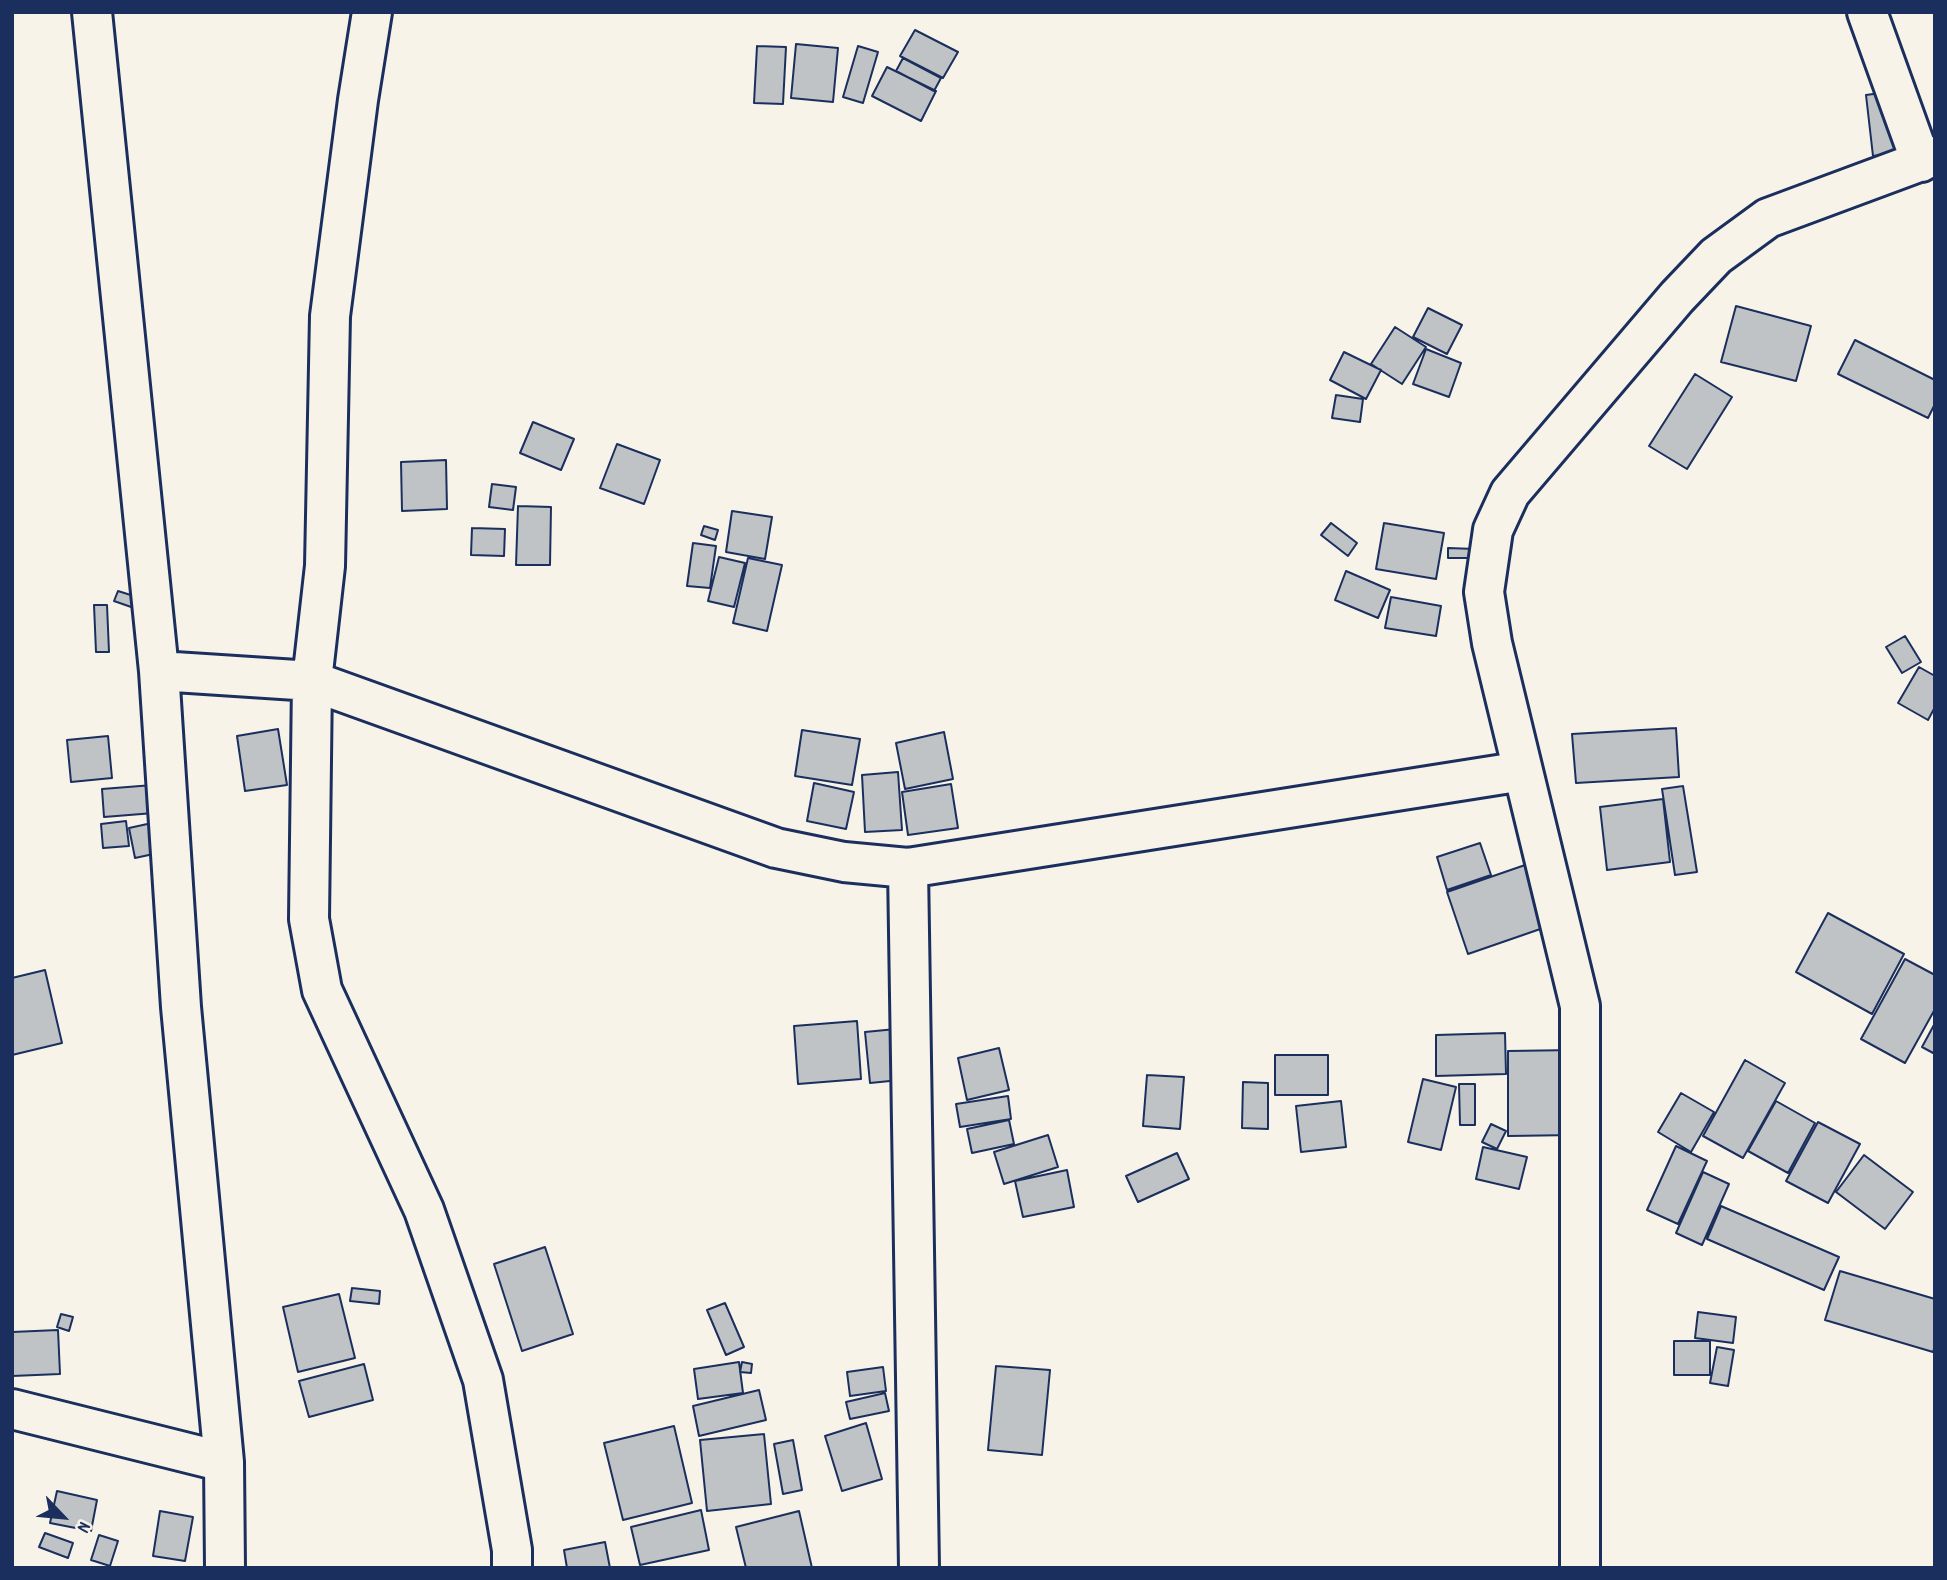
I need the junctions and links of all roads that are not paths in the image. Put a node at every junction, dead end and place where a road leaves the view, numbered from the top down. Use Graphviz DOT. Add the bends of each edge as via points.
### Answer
graph roads {
  1 [pos="92,12"];
  2 [pos="372,12"];
  3 [pos="1867,12"];
  4 [pos="1928,159"];
  5 [pos="159,671"];
  6 [pos="312,681"];
  7 [pos="1523,771"];
  8 [pos="908,867"];
  9 [pos="12,1409"];
  10 [pos="224,1462"];
  11 [pos="225,1568"];
  12 [pos="512,1568"];
  13 [pos="919,1568"];
  14 [pos="1580,1568"];
  1 -- 5 [label="street"];
  2 -- 6 [label="street" via="330,316 325,566"];
  3 -- 4 [label="street"];
  4 -- 7 [label="street" via="1768,218 1716,256 1510,493 1493,530 1484,592"];
  5 -- 6 [label="street"];
  5 -- 10 [label="street" via="181,1007"];
  6 -- 8 [label="street" via="776,848 844,862"];
  6 -- 12 [label="street" via="309,919 322,990 424,1210 483,1380"];
  7 -- 8 [label="street"];
  7 -- 14 [label="street" via="1580,1006"];
  8 -- 13 [label="street"];
  9 -- 10 [label="street"];
  10 -- 11 [label="street"];
}
